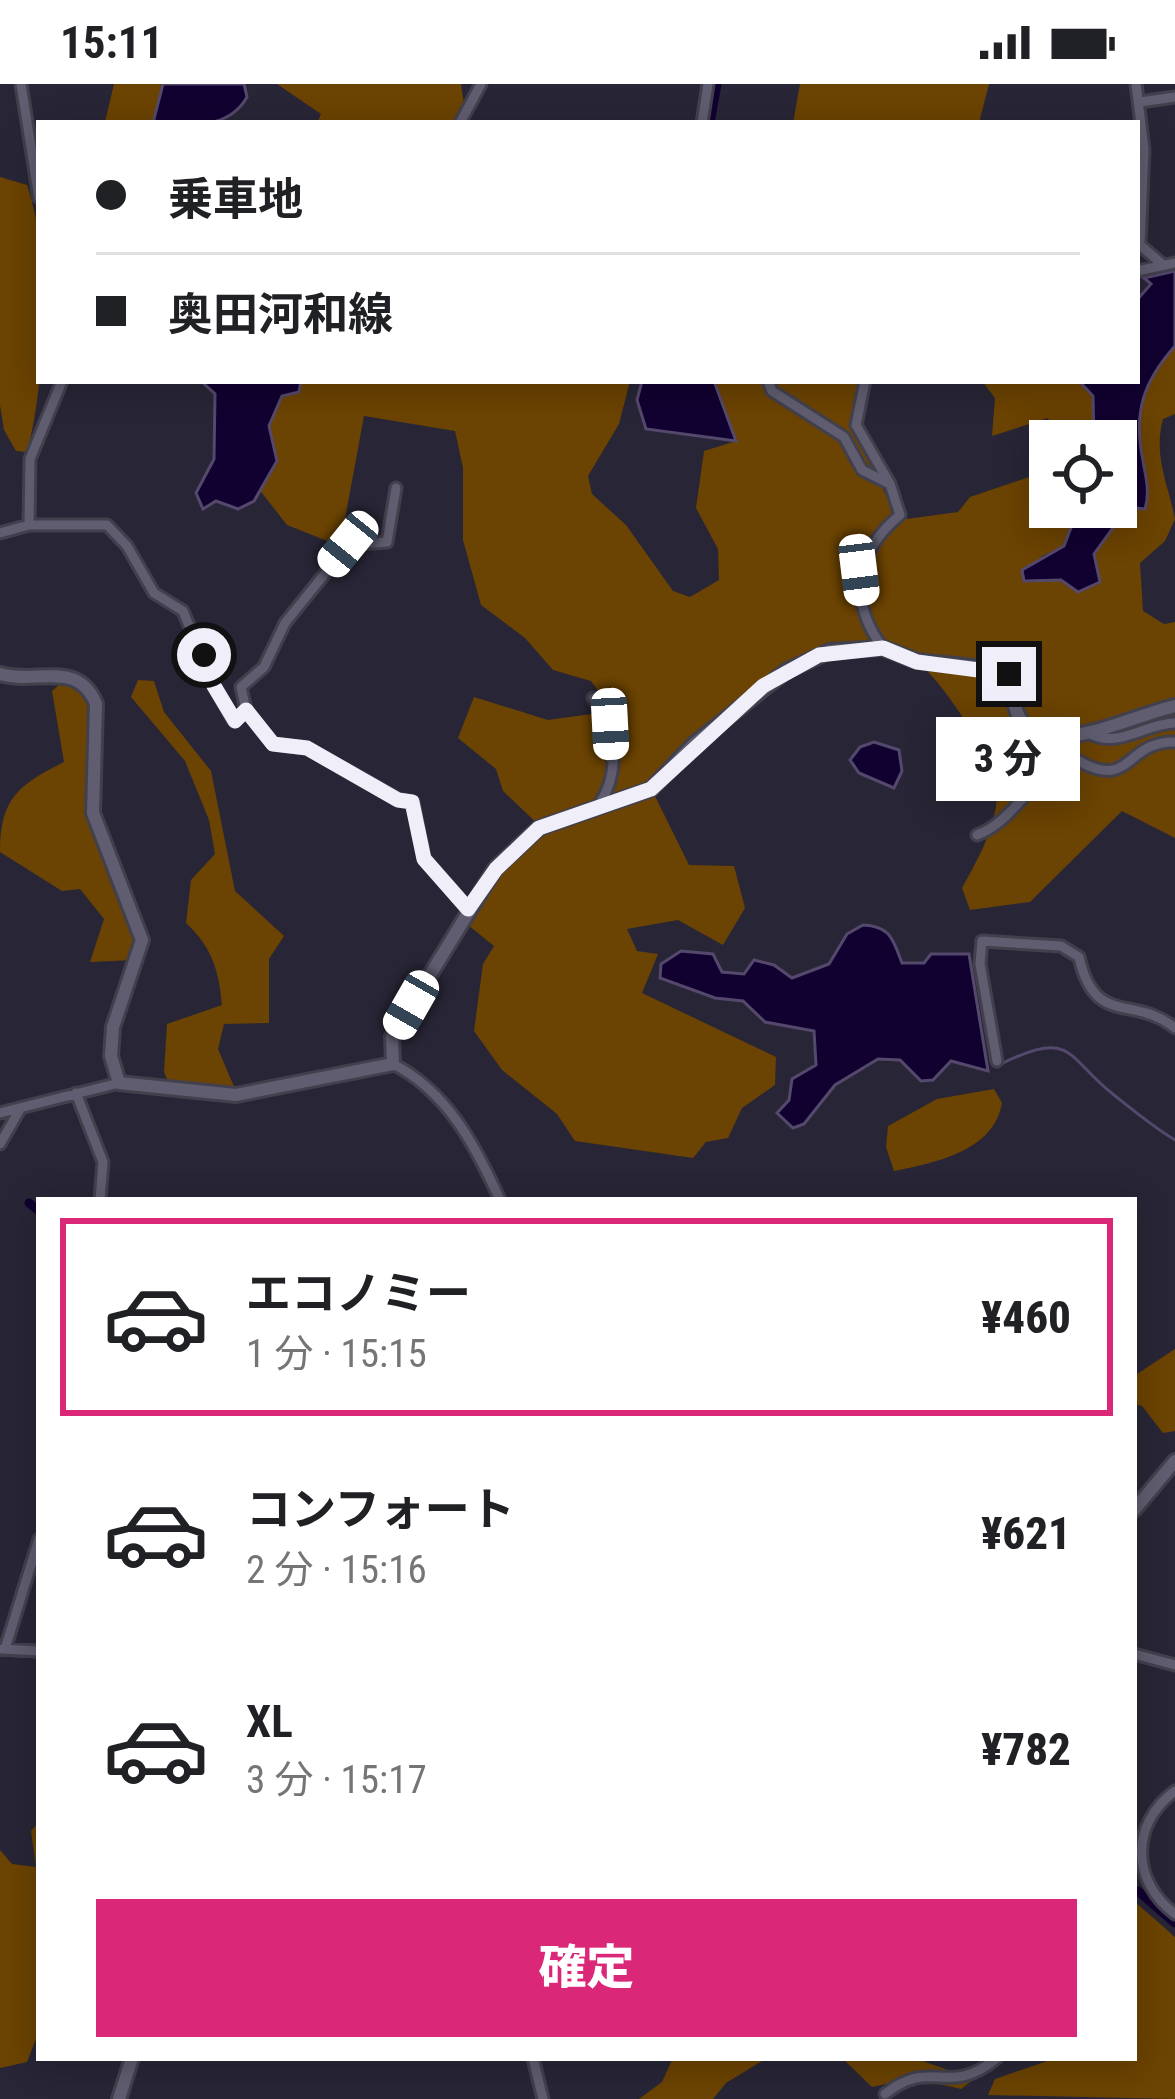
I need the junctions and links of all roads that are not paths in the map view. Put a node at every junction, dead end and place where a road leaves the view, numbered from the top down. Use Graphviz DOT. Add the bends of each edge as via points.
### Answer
graph roads {
  1 [pos="21,84"];
  2 [pos="481,84"];
  3 [pos="708,84"];
  4 [pos="1136,84"];
  5 [pos="1175,97"];
  6 [pos="1140,102"];
  7 [pos="462,120"];
  8 [pos="702,120"];
  9 [pos="36,179"];
  10 [pos="1175,263"];
  11 [pos="1162,264"];
  12 [pos="1140,270"];
  13 [pos="61,384"];
  14 [pos="769,384"];
  15 [pos="865,384"];
  16 [pos="890,484"];
  17 [pos="396,488"];
  18 [pos="28,525"];
  19 [pos="0,533"];
  20 [pos="883,648"];
  21 [pos="0,674"];
  22 [pos="593,698"];
  23 [pos="1175,706"];
  24 [pos="246,710"];
  25 [pos="1175,723"];
  26 [pos="1087,732"];
  27 [pos="1175,742"];
  28 [pos="600,803"];
  29 [pos="977,835"];
  30 [pos="468,909"];
  31 [pos="1175,1028"];
  32 [pos="998,1061"];
  33 [pos="393,1064"];
  34 [pos="119,1083"];
  35 [pos="76,1093"];
  36 [pos="19,1111"];
  37 [pos="0,1113"];
  38 [pos="0,1144"];
  39 [pos="100,1197"];
  40 [pos="499,1197"];
  41 [pos="1175,1461"];
  42 [pos="1137,1506"];
  43 [pos="36,1549"];
  44 [pos="3,1649"];
  45 [pos="36,1651"];
  46 [pos="1137,1655"];
  47 [pos="1175,1665"];
  48 [pos="1175,1791"];
  49 [pos="1175,1914"];
  50 [pos="131,2061"];
  51 [pos="534,2061"];
  52 [pos="995,2061"];
  53 [pos="977,2090"];
  54 [pos="948,2092"];
  55 [pos="885,2094"];
  56 [pos="119,2099"];
  57 [pos="543,2099"];
  1 -- 9 [label="street"];
  2 -- 7 [label="street"];
  3 -- 8 [label="street"];
  4 -- 6 [label="street"];
  5 -- 6 [label="street"];
  6 -- 11 [label="street" via="1140,245"];
  10 -- 11 [label="street"];
  11 -- 12 [label="street"];
  13 -- 18 [label="street" via="30,459"];
  14 -- 16 [label="street" via="844,437 862,470"];
  15 -- 16 [label="street" via="856,425"];
  16 -- 20 [label="street" via="900,515 859,570 866,626"];
  17 -- 24 [label="street" via="386,542 348,544 285,623 264,667 241,687"];
  18 -- 19 [label="street"];
  18 -- 24 [label="street" via="106,525 154,592 183,610 235,721"];
  20 -- 26 [label="main road" via="917,662 1001,670 1012,681 1021,724 1055,739"];
  20 -- 28 [label="main road" via="830,651 786,671 651,789"];
  21 -- 34 [label="main road" via="70,675 96,704 93,813 142,940 113,1027"];
  22 -- 28 [label="street" via="610,724 613,782"];
  23 -- 26 [label="main road"];
  24 -- 30 [label="street" via="273,744 307,748 412,802 424,859"];
  25 -- 26 [label="street" via="1129,737"];
  27 -- 29 [label="street" via="1149,744 1117,773 1077,760 1055,764 1002,825"];
  28 -- 30 [label="main road" via="539,828"];
  30 -- 33 [label="main road" via="392,1037"];
  31 -- 32 [label="street" via="1093,995 1078,957 1061,946 982,941"];
  33 -- 34 [label="main road" via="236,1095"];
  33 -- 40 [label="street" via="472,1138"];
  34 -- 35 [label="street"];
  35 -- 36 [label="street"];
  35 -- 39 [label="street" via="103,1162"];
  36 -- 37 [label="street"];
  36 -- 38 [label="street"];
  41 -- 42 [label="main road"];
  43 -- 44 [label="street"];
  44 -- 45 [label="street"];
  46 -- 47 [label="street"];
  48 -- 49 [label="street" via="1156,1804 1140,1855 1149,1890"];
  50 -- 56 [label="main road"];
  51 -- 57 [label="street"];
  52 -- 53 [label="street"];
  54 -- 55 [label="street" via="914,2084"];
}
